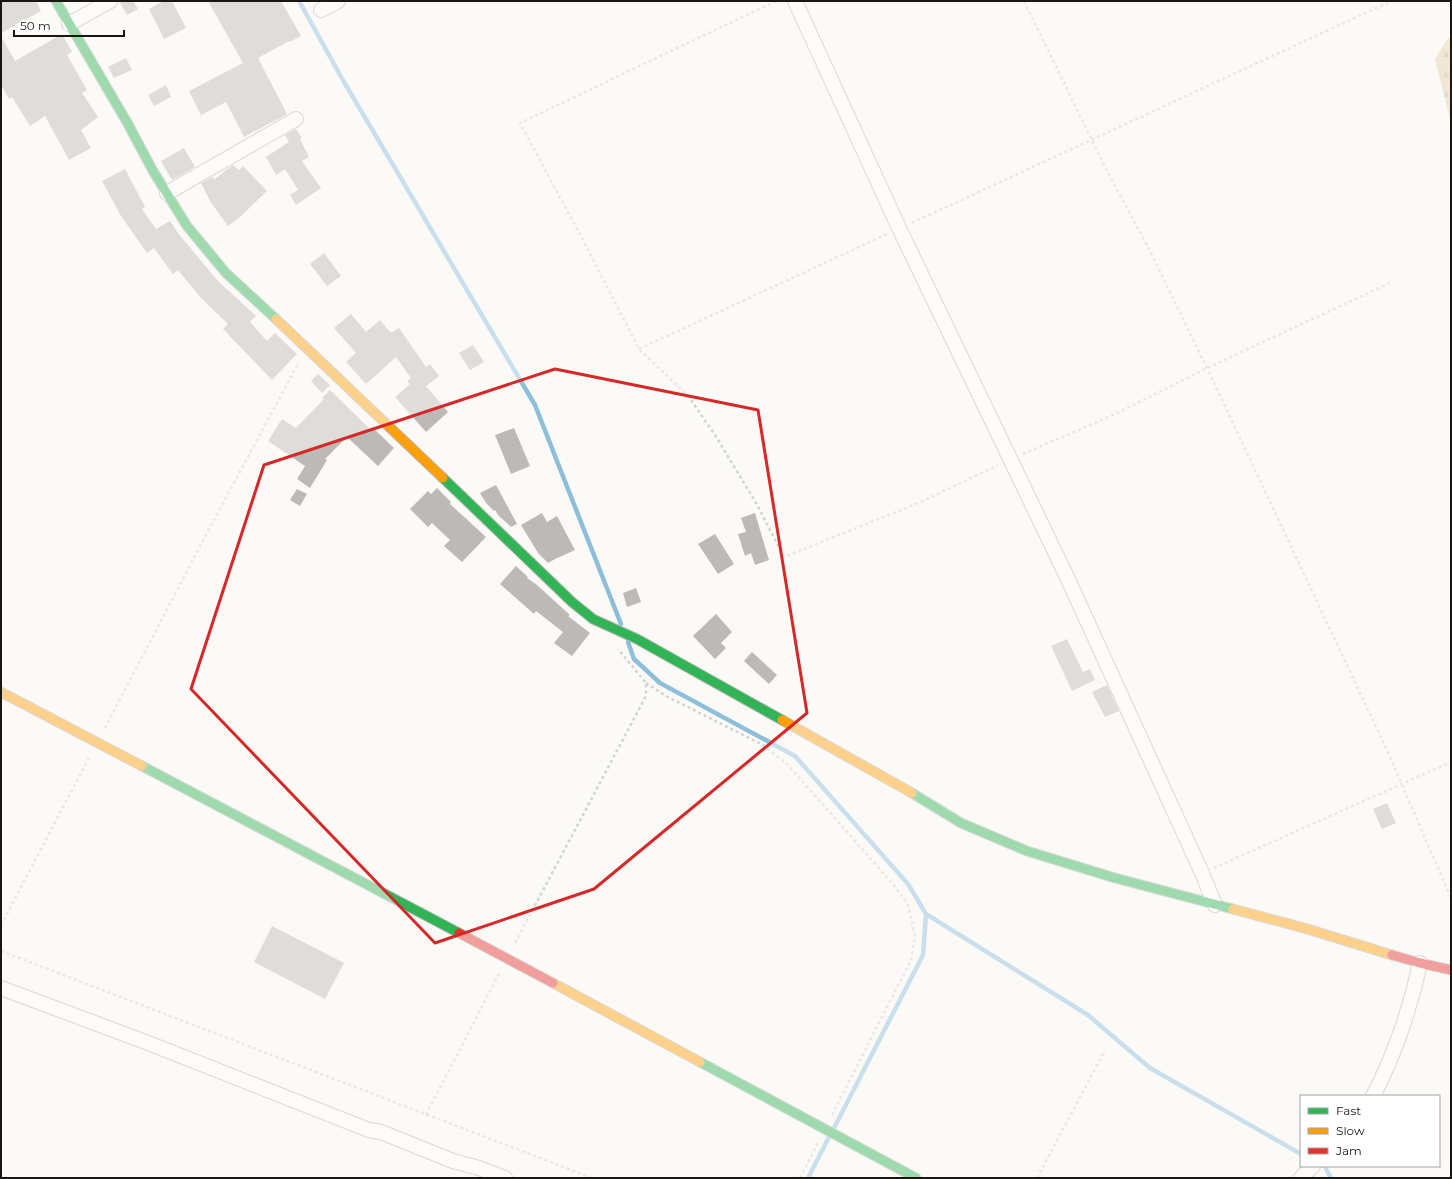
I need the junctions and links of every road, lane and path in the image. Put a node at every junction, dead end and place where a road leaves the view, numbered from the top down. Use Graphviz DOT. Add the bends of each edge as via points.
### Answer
graph roads {
  1 [pos="56,1"];
  2 [pos="110,1"];
  3 [pos="338,1"];
  4 [pos="776,1"];
  5 [pos="795,1"];
  6 [pos="1024,1"];
  7 [pos="1391,1"];
  8 [pos="321,10"];
  9 [pos="69,24"];
  10 [pos="296,119"];
  11 [pos="167,193"];
  12 [pos="906,225"];
  13 [pos="892,232"];
  14 [pos="1392,282"];
  15 [pos="307,347"];
  16 [pos="639,349"];
  17 [pos="1207,368"];
  18 [pos="1011,459"];
  19 [pos="609,626"];
  20 [pos="646,683"];
  21 [pos="1,692"];
  22 [pos="98,742"];
  23 [pos="1451,762"];
  24 [pos="1401,785"];
  25 [pos="1202,873"];
  26 [pos="1451,898"];
  27 [pos="1215,905"];
  28 [pos="1,925"];
  29 [pos="1,951"];
  30 [pos="507,958"];
  31 [pos="1420,963"];
  32 [pos="1451,970"];
  33 [pos="1,988"];
  34 [pos="1105,1050"];
  35 [pos="1374,1095"];
  36 [pos="426,1115"];
  37 [pos="825,1129"];
  38 [pos="1313,1167"];
  39 [pos="505,1178"];
  40 [pos="592,1178"];
  41 [pos="800,1178"];
  42 [pos="916,1178"];
  43 [pos="1037,1178"];
  44 [pos="1301,1178"];
  1 -- 9 [label="street"];
  2 -- 9 [label="street"];
  3 -- 8 [label="street"];
  4 -- 16 [label="path" via="520,123"];
  5 -- 18 [label="street" via="899,228"];
  6 -- 17 [label="path"];
  7 -- 12 [label="path"];
  9 -- 11 [label="street"];
  10 -- 11 [label="street"];
  11 -- 15 [label="street" via="187,226 226,273"];
  13 -- 16 [label="path"];
  14 -- 17 [label="path"];
  15 -- 19 [label="street" via="572,602 594,619"];
  15 -- 22 [label="path"];
  16 -- 18 [label="path" via="689,397 751,494 784,558 921,502"];
  17 -- 18 [label="path" via="1111,416"];
  17 -- 24 [label="path" via="1383,741"];
  18 -- 25 [label="street"];
  19 -- 20 [label="path" via="619,652"];
  19 -- 27 [label="street" via="896,783 962,823 1027,851"];
  20 -- 30 [label="path" via="646,696"];
  20 -- 37 [label="path" via="666,696 763,745 788,765 893,884 908,905 915,936 911,960"];
  21 -- 22 [label="street"];
  22 -- 28 [label="path"];
  22 -- 30 [label="street"];
  23 -- 24 [label="path"];
  24 -- 25 [label="path"];
  24 -- 26 [label="path"];
  25 -- 27 [label="street"];
  27 -- 31 [label="street" via="1304,928"];
  29 -- 36 [label="path"];
  30 -- 36 [label="path"];
  30 -- 37 [label="street"];
  31 -- 32 [label="street"];
  31 -- 35 [label="street" via="1395,1046"];
  33 -- 39 [label="street" via="370,1130"];
  34 -- 43 [label="path"];
  36 -- 40 [label="path"];
  37 -- 41 [label="path"];
  37 -- 42 [label="street"];
  38 -- 44 [label="street"];
}
